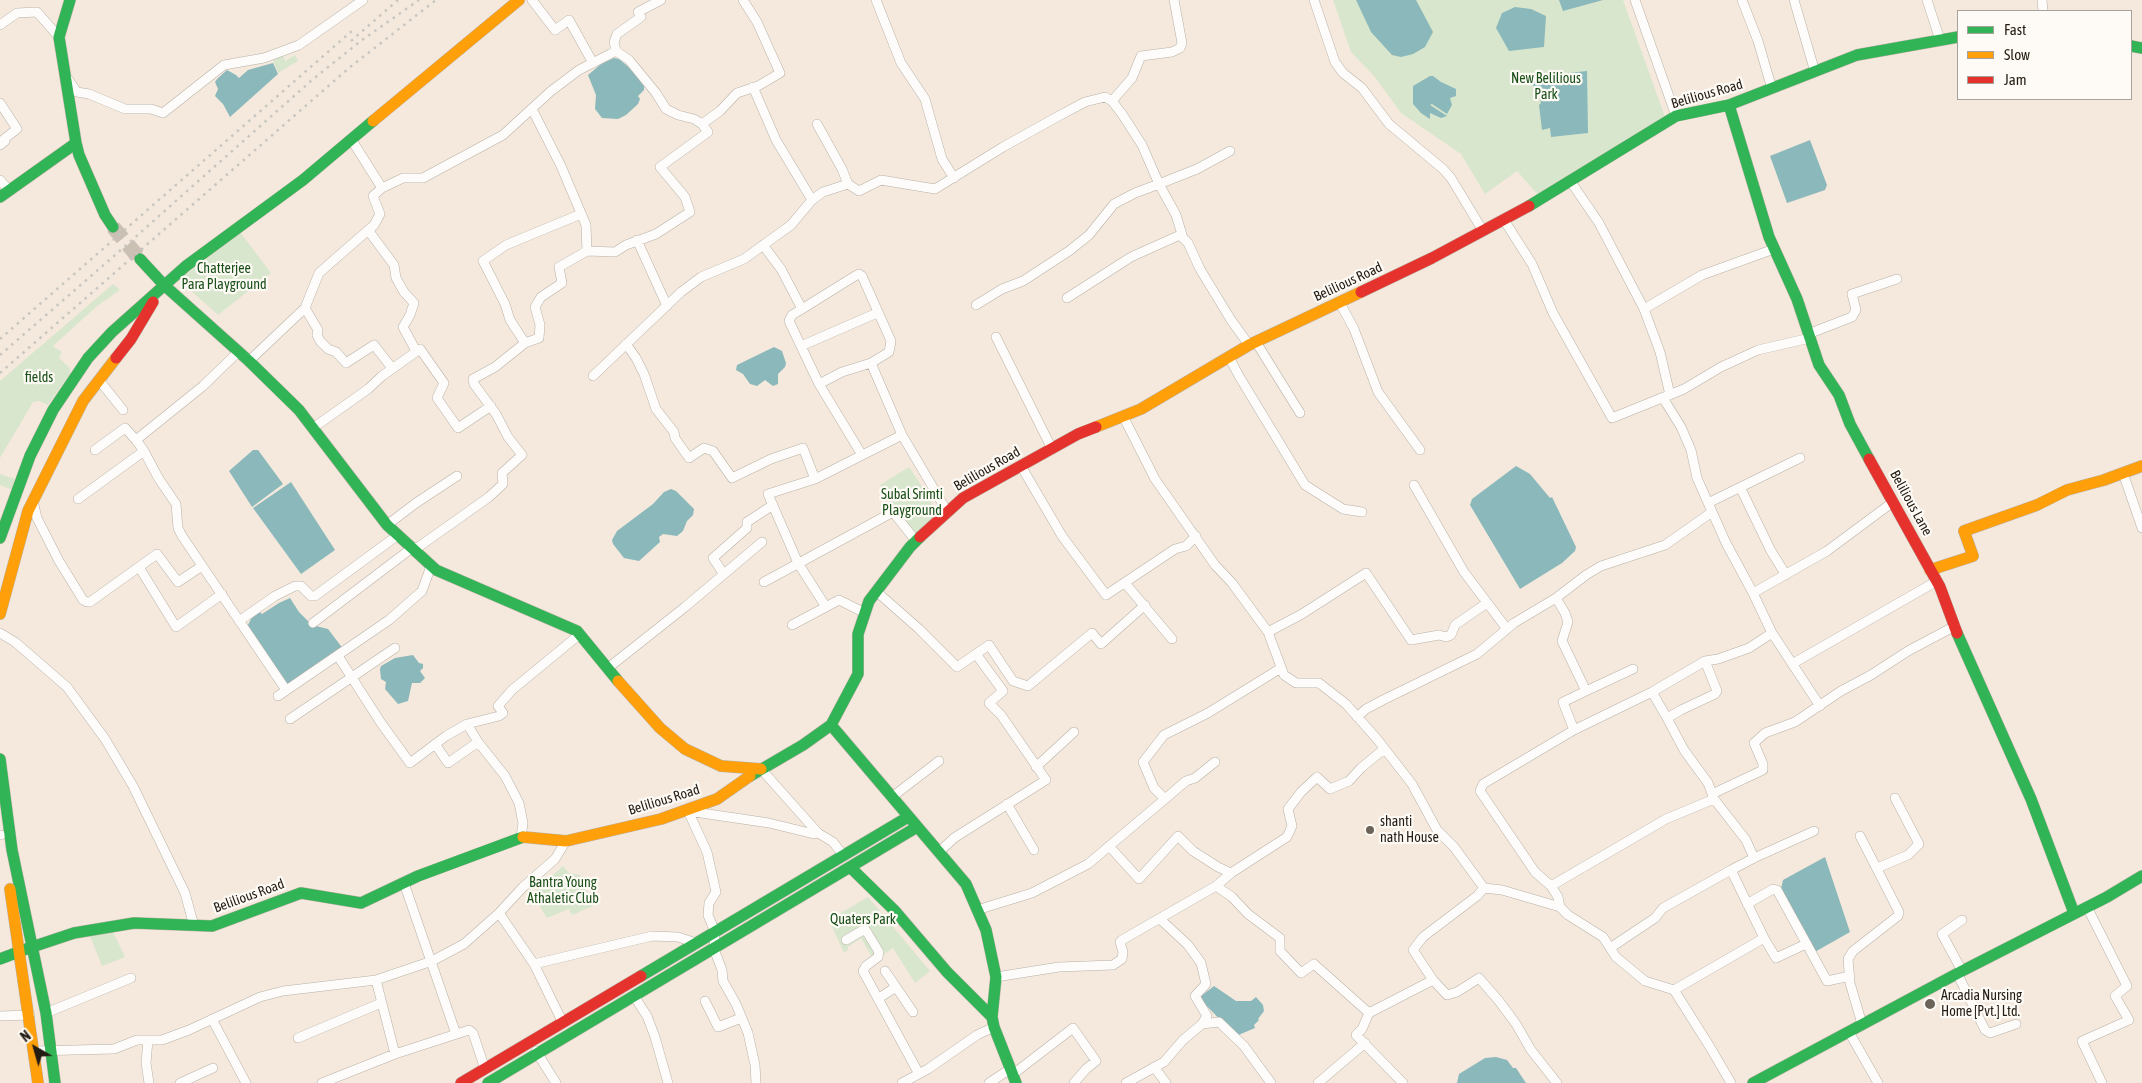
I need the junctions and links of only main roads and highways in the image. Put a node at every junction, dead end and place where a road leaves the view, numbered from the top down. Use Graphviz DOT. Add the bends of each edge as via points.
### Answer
graph roads {
  1 [pos="70,0"];
  2 [pos="519,0"];
  3 [pos="1957,37"];
  4 [pos="1729,105"];
  5 [pos="76,143"];
  6 [pos="5,194"];
  7 [pos="113,227"];
  8 [pos="140,259"];
  9 [pos="162,288"];
  10 [pos="2142,466"];
  11 [pos="0,538"];
  12 [pos="1930,570"];
  13 [pos="0,614"];
  14 [pos="831,725"];
  15 [pos="0,759"];
  16 [pos="761,769"];
  17 [pos="908,817"];
  18 [pos="918,827"];
  19 [pos="0,834"];
  20 [pos="850,867"];
  21 [pos="2142,876"];
  22 [pos="2074,914"];
  23 [pos="32,948"];
  24 [pos="20,952"];
  25 [pos="0,959"];
  26 [pos="993,1022"];
  27 [pos="1013,1076"];
  28 [pos="38,1083"];
  29 [pos="56,1083"];
  30 [pos="461,1083"];
  31 [pos="488,1083"];
  32 [pos="1753,1083"];
  1 -- 5 [label="main road" via="59,37"];
  2 -- 9 [label="main road" via="303,180 186,266"];
  3 -- 4 [label="main road, Belilious Road" via="1856,55"];
  4 -- 12 [label="main road, Belilious Lane" via="1769,237 1797,299 1819,365 1839,395 1850,424"];
  4 -- 14 [label="main road, Belilious Road" via="1676,116 1504,220 1253,343 1141,409 1078,434 963,498 916,542 869,601 858,634 858,674"];
  5 -- 6 [label="main road"];
  5 -- 7 [label="main road" via="78,155"];
  8 -- 9 [label="main road"];
  9 -- 11 [label="main road" via="124,320 88,358 52,410 30,456"];
  9 -- 13 [label="main road" via="131,340 83,401 28,511"];
  9 -- 16 [label="main road" via="249,361 299,410 387,525 431,566 577,631 660,728 685,749 721,766"];
  10 -- 12 [label="main road" via="2067,490 2037,505 1964,531 1973,556"];
  12 -- 22 [label="main road, Belilious Lane" via="2031,799"];
  14 -- 16 [label="main road, Belilious Road"];
  14 -- 17 [label="main road"];
  15 -- 23 [label="main road" via="12,850"];
  16 -- 23 [label="main road, Belilious Road" via="717,798 688,811 661,820 566,840 522,838 404,882 361,903 301,893 212,926 134,924 74,933"];
  17 -- 18 [label="main road"];
  17 -- 30 [label="main road"];
  18 -- 20 [label="main road"];
  18 -- 26 [label="main road" via="966,884 986,930 996,977"];
  19 -- 24 [label="main road"];
  20 -- 26 [label="main road" via="895,911"];
  20 -- 31 [label="main road"];
  21 -- 22 [label="main road"];
  22 -- 32 [label="main road"];
  23 -- 24 [label="main road, Belilious Road"];
  23 -- 29 [label="main road"];
  24 -- 25 [label="main road, Belilious Road"];
  24 -- 28 [label="main road"];
  26 -- 27 [label="main road"];
}
